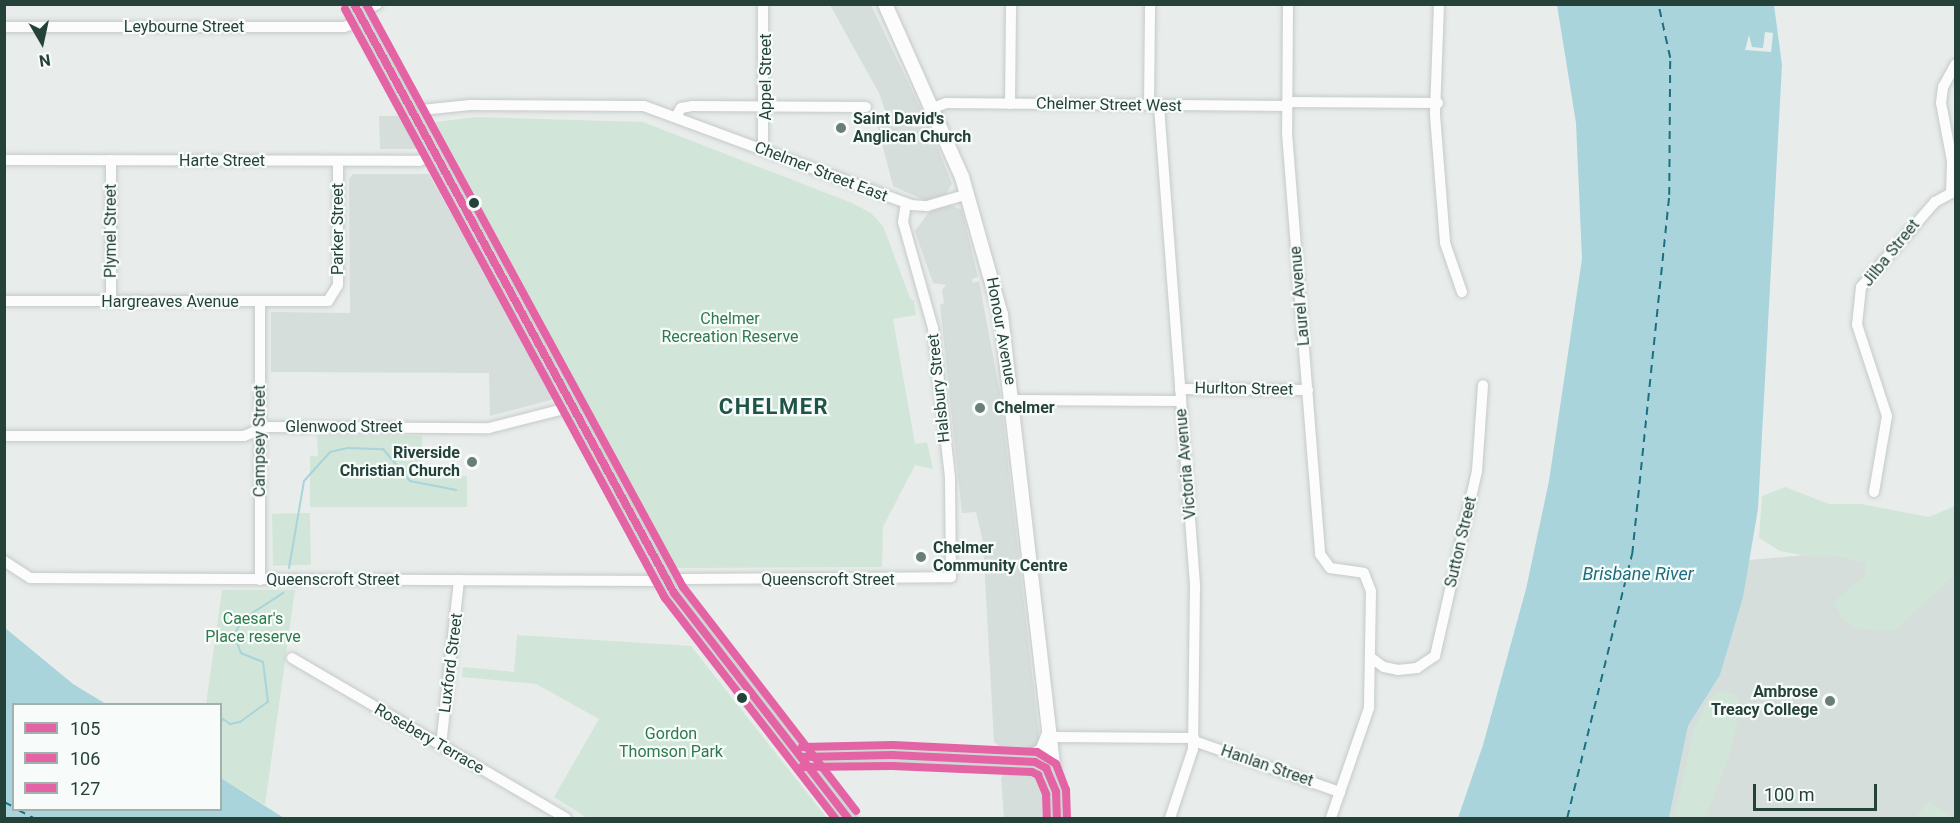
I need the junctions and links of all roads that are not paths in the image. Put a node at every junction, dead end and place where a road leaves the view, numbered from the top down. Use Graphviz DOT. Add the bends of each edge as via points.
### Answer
graph roads {
  1 [pos="377,4"];
  2 [pos="763,4"];
  3 [pos="885,4"];
  4 [pos="1011,4"];
  5 [pos="1150,4"];
  6 [pos="1288,4"];
  7 [pos="1439,4"];
  8 [pos="359,13"];
  9 [pos="4,27"];
  10 [pos="1956,64"];
  11 [pos="1438,103"];
  12 [pos="1010,104"];
  13 [pos="1287,104"];
  14 [pos="766,106"];
  15 [pos="1154,106"];
  16 [pos="866,107"];
  17 [pos="933,108"];
  18 [pos="412,111"];
  19 [pos="676,117"];
  20 [pos="763,150"];
  21 [pos="437,154"];
  22 [pos="4,160"];
  23 [pos="111,160"];
  24 [pos="338,161"];
  25 [pos="968,194"];
  26 [pos="1953,197"];
  27 [pos="906,204"];
  28 [pos="1462,292"];
  29 [pos="334,296"];
  30 [pos="4,301"];
  31 [pos="111,302"];
  32 [pos="260,302"];
  33 [pos="1483,385"];
  34 [pos="1180,389"];
  35 [pos="1308,390"];
  36 [pos="1012,400"];
  37 [pos="1181,401"];
  38 [pos="575,406"];
  39 [pos="261,430"];
  40 [pos="4,436"];
  41 [pos="1874,492"];
  42 [pos="4,561"];
  43 [pos="951,577"];
  44 [pos="261,580"];
  45 [pos="459,580"];
  46 [pos="669,583"];
  47 [pos="1370,657"];
  48 [pos="292,658"];
  49 [pos="1398,670"];
  50 [pos="1370,684"];
  51 [pos="1051,733"];
  52 [pos="1194,739"];
  53 [pos="441,746"];
  54 [pos="802,757"];
  55 [pos="1023,760"];
  56 [pos="1056,792"];
  57 [pos="1340,792"];
  58 [pos="566,819"];
  59 [pos="848,819"];
  60 [pos="1057,819"];
  61 [pos="1170,819"];
  62 [pos="1331,819"];
  1 -- 8 [label="street, Leybourne Street"];
  2 -- 14 [label="street, Appel Street"];
  3 -- 17 [label="main road, Honour Avenue"];
  4 -- 12 [label="street"];
  5 -- 15 [label="street, Victoria Avenue"];
  6 -- 13 [label="street, Laurel Avenue"];
  7 -- 11 [label="street"];
  8 -- 9 [label="street, Leybourne Street" via="344,27"];
  8 -- 18 [label="main road"];
  10 -- 26 [label="street, Jilba Street" via="1941,96 1952,161"];
  11 -- 13 [label="street, Chelmer Street West"];
  11 -- 28 [label="street" via="1435,115 1445,243"];
  12 -- 15 [label="street, Chelmer Street West"];
  12 -- 17 [label="street, Chelmer Street West" via="946,103"];
  13 -- 15 [label="street, Chelmer Street West"];
  13 -- 35 [label="street, Laurel Avenue"];
  14 -- 16 [label="street"];
  14 -- 19 [label="street" via="686,106"];
  14 -- 20 [label="street, Appel Street"];
  15 -- 34 [label="street, Victoria Avenue"];
  17 -- 25 [label="main road, Honour Avenue"];
  18 -- 19 [label="street, Chelmer Street East" via="440,106 637,106"];
  18 -- 21 [label="main road"];
  19 -- 20 [label="street, Chelmer Street East"];
  20 -- 27 [label="street, Chelmer Street East"];
  21 -- 24 [label="street, Harte Street" via="423,161"];
  21 -- 38 [label="main road"];
  22 -- 23 [label="street, Harte Street"];
  23 -- 24 [label="street, Harte Street"];
  23 -- 31 [label="street, Plymel Street"];
  24 -- 29 [label="street, Parker Street" via="338,281"];
  25 -- 27 [label="street, Chelmer Street East" via="924,207"];
  25 -- 36 [label="main road, Honour Avenue" via="1001,315"];
  26 -- 41 [label="street, Jilba Street" via="1935,202 1861,287 1857,325 1887,416"];
  27 -- 43 [label="street, Halsbury Street" via="903,222 933,328 950,477"];
  29 -- 32 [label="street, Hargreaves Avenue" via="319,303"];
  30 -- 31 [label="street, Hargreaves Avenue"];
  31 -- 32 [label="street, Hargreaves Avenue"];
  32 -- 39 [label="street, Campsey Street"];
  33 -- 49 [label="street, Sutton Street" via="1477,471 1435,654 1421,666"];
  34 -- 35 [label="street, Hurlton Street"];
  34 -- 37 [label="street, Victoria Avenue"];
  35 -- 47 [label="street, Laurel Avenue" via="1320,554 1327,566 1362,572 1370,582"];
  36 -- 37 [label="street, Hurlton Street"];
  36 -- 51 [label="main road, Honour Avenue"];
  37 -- 52 [label="street, Victoria Avenue" via="1195,586"];
  38 -- 39 [label="street, Glenwood Street" via="489,428"];
  38 -- 46 [label="main road"];
  39 -- 40 [label="street, Glenwood Street" via="244,436"];
  39 -- 44 [label="street, Campsey Street"];
  42 -- 44 [label="street, Queenscroft Street" via="30,578"];
  43 -- 46 [label="street, Queenscroft Street" via="683,579"];
  44 -- 45 [label="street, Queenscroft Street"];
  45 -- 46 [label="street, Queenscroft Street"];
  45 -- 53 [label="street, Luxford Street"];
  46 -- 54 [label="main road" via="706,639"];
  47 -- 49 [label="street" via="1384,667"];
  47 -- 50 [label="street"];
  48 -- 53 [label="street, Rosebery Terrace"];
  49 -- 50 [label="street, Sutton Street" via="1383,674"];
  50 -- 57 [label="street" via="1368,713"];
  51 -- 52 [label="street, Hanlan Street"];
  51 -- 55 [label="main road" via="1042,751"];
  51 -- 56 [label="main road, Honour Avenue"];
  52 -- 57 [label="street, Hanlan Street"];
  52 -- 61 [label="street, Victoria Avenue"];
  53 -- 58 [label="street, Rosebery Terrace"];
  54 -- 55 [label="main road" via="892,755"];
  54 -- 59 [label="main road"];
  55 -- 56 [label="main road" via="1043,766"];
  56 -- 60 [label="main road, Honour Avenue"];
  57 -- 62 [label="street"];
}
